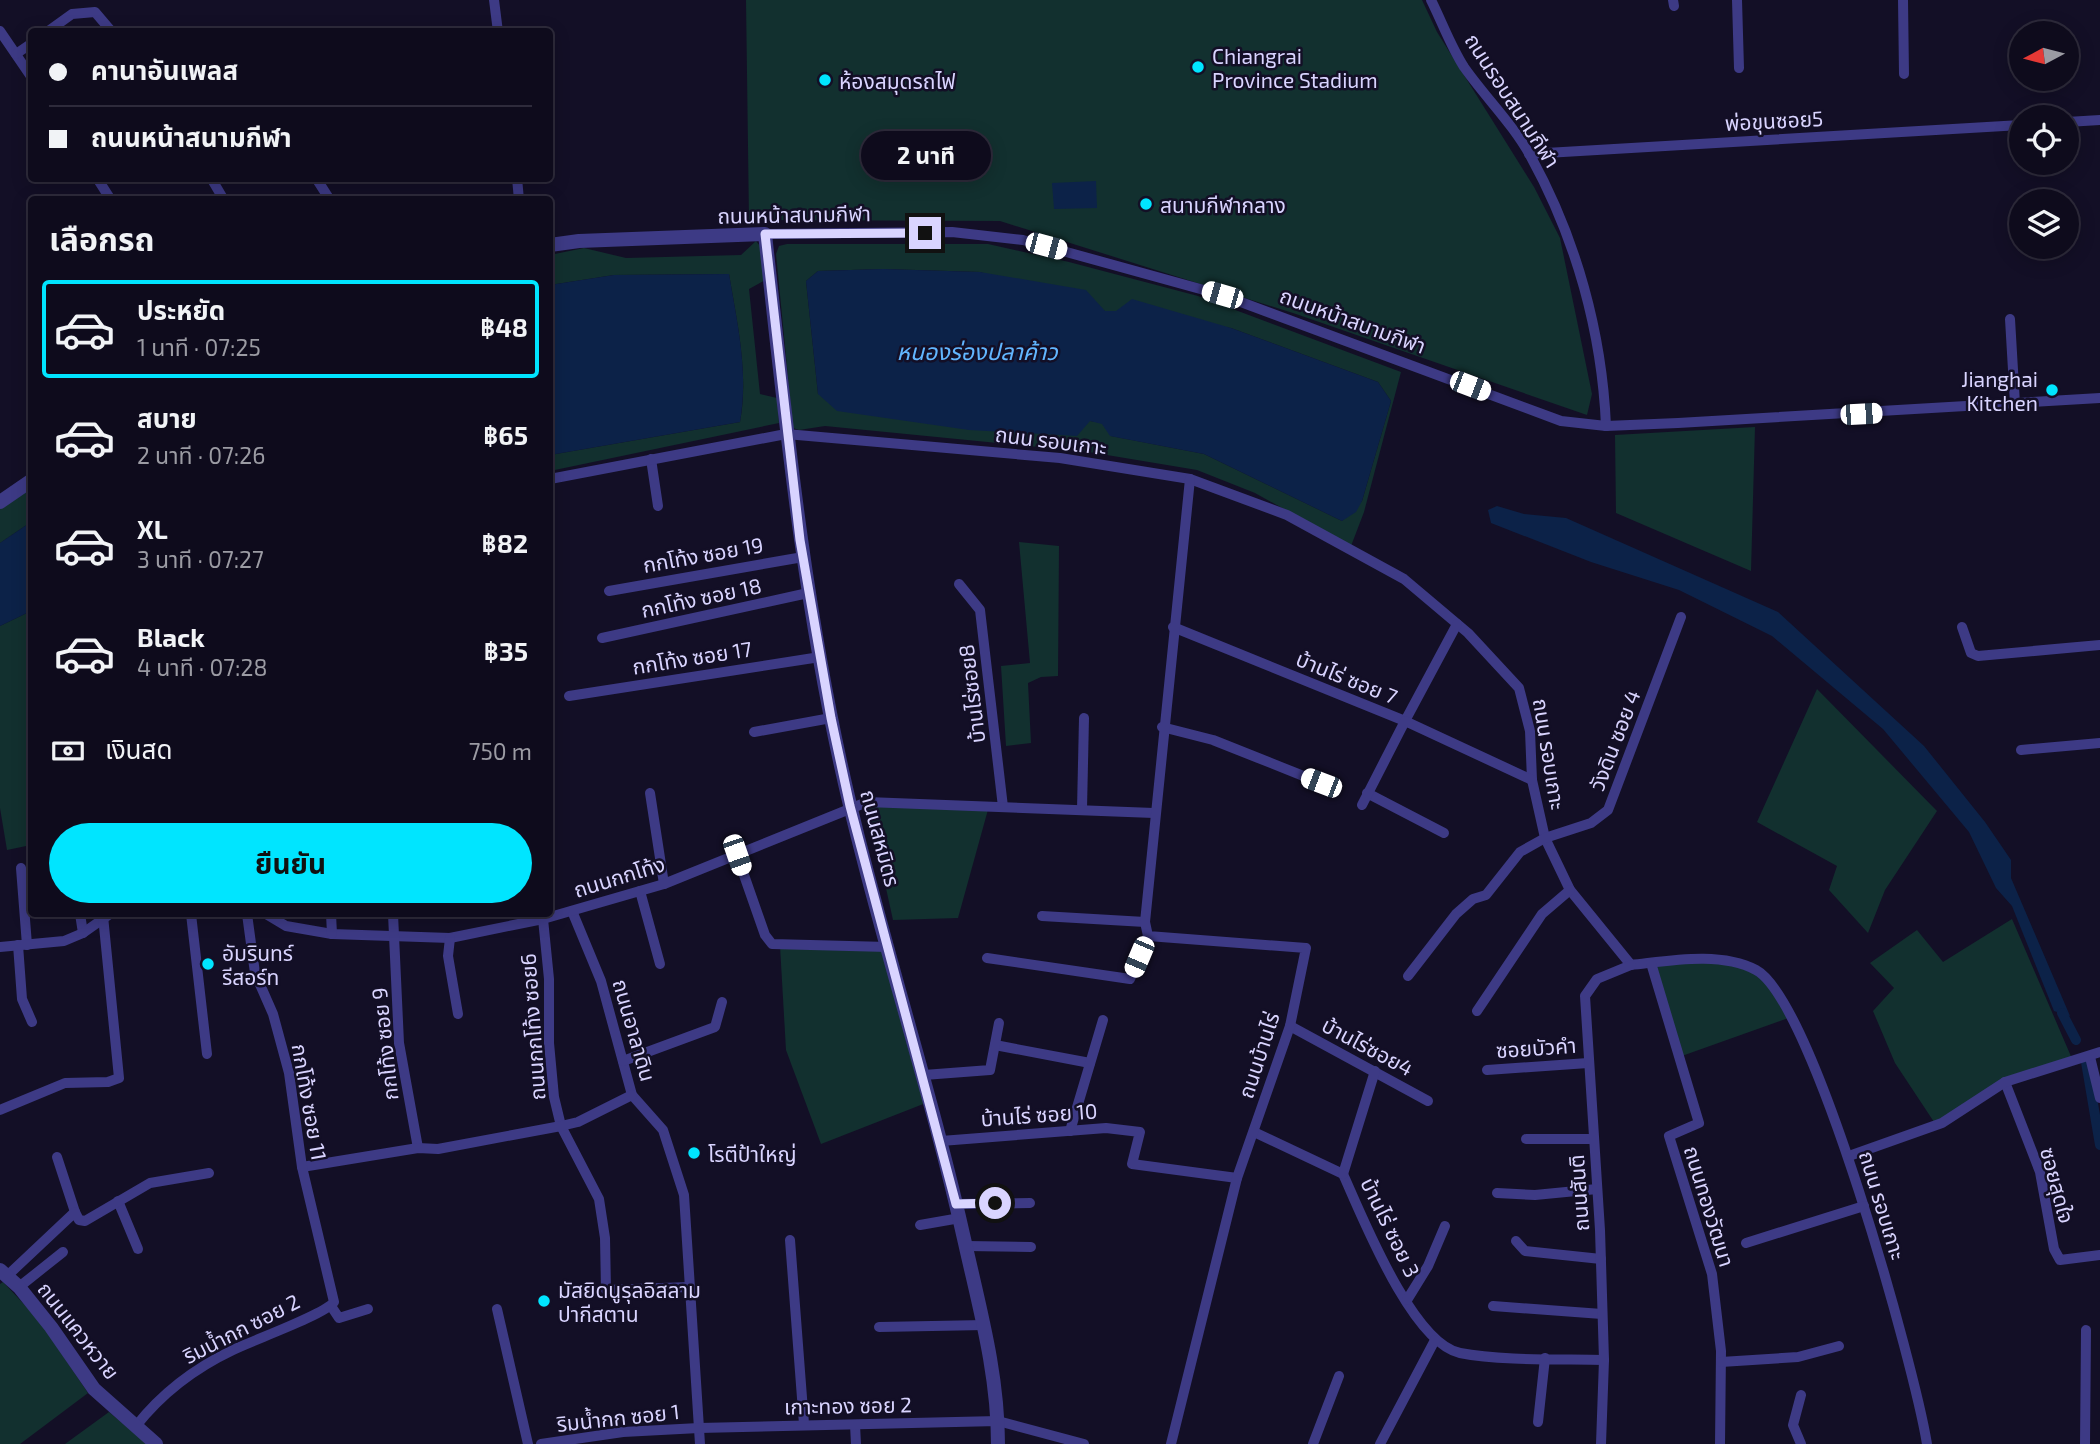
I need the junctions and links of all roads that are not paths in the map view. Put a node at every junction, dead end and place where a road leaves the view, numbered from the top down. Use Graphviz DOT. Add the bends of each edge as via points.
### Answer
graph roads {
  1 [pos="494,0"];
  2 [pos="1431,0"];
  3 [pos="1737,0"];
  4 [pos="1903,0"];
  5 [pos="53,28"];
  6 [pos="109,28"];
  7 [pos="498,28"];
  8 [pos="0,31"];
  9 [pos="28,46"];
  10 [pos="16,54"];
  11 [pos="1739,68"];
  12 [pos="28,72"];
  13 [pos="1904,75"];
  14 [pos="2100,120"];
  15 [pos="2079,121"];
  16 [pos="2009,126"];
  17 [pos="1529,154"];
  18 [pos="765,234"];
  19 [pos="553,245"];
  20 [pos="2010,320"];
  21 [pos="2100,398"];
  22 [pos="2015,404"];
  23 [pos="1606,426"];
  24 [pos="786,433"];
  25 [pos="651,459"];
  26 [pos="553,478"];
  27 [pos="1189,479"];
  28 [pos="28,483"];
  29 [pos="0,502"];
  30 [pos="658,506"];
  31 [pos="803,556"];
  32 [pos="959,584"];
  33 [pos="610,591"];
  34 [pos="808,593"];
  35 [pos="1681,618"];
  36 [pos="1457,624"];
  37 [pos="1962,627"];
  38 [pos="1173,628"];
  39 [pos="602,638"];
  40 [pos="2100,645"];
  41 [pos="820,657"];
  42 [pos="569,696"];
  43 [pos="831,718"];
  44 [pos="1084,718"];
  45 [pos="1405,721"];
  46 [pos="1162,727"];
  47 [pos="754,732"];
  48 [pos="2100,743"];
  49 [pos="2021,750"];
  50 [pos="1532,780"];
  51 [pos="1321,783"];
  52 [pos="650,793"];
  53 [pos="1367,793"];
  54 [pos="850,806"];
  55 [pos="1362,806"];
  56 [pos="1003,807"];
  57 [pos="1082,809"];
  58 [pos="1154,813"];
  59 [pos="1444,833"];
  60 [pos="1545,838"];
  61 [pos="737,855"];
  62 [pos="21,868"];
  63 [pos="664,884"];
  64 [pos="1570,890"];
  65 [pos="640,891"];
  66 [pos="572,911"];
  67 [pos="553,916"];
  68 [pos="1042,916"];
  69 [pos="80,917"];
  70 [pos="104,917"];
  71 [pos="107,917"];
  72 [pos="191,917"];
  73 [pos="247,917"];
  74 [pos="271,917"];
  75 [pos="331,917"];
  76 [pos="393,917"];
  77 [pos="550,917"];
  78 [pos="528,918"];
  79 [pos="542,919"];
  80 [pos="1145,922"];
  81 [pos="83,933"];
  82 [pos="332,934"];
  83 [pos="394,935"];
  84 [pos="1148,936"];
  85 [pos="450,938"];
  86 [pos="22,945"];
  87 [pos="0,947"];
  88 [pos="888,947"];
  89 [pos="987,958"];
  90 [pos="1651,963"];
  91 [pos="660,964"];
  92 [pos="1631,965"];
  93 [pos="1408,976"];
  94 [pos="722,1002"];
  95 [pos="1477,1011"];
  96 [pos="458,1014"];
  97 [pos="1103,1020"];
  98 [pos="32,1022"];
  99 [pos="999,1023"];
  100 [pos="1290,1026"];
  101 [pos="995,1045"];
  102 [pos="207,1054"];
  103 [pos="2095,1055"];
  104 [pos="623,1062"];
  105 [pos="1090,1063"];
  106 [pos="1588,1063"];
  107 [pos="1487,1070"];
  108 [pos="1375,1071"];
  109 [pos="924,1075"];
  110 [pos="2005,1082"];
  111 [pos="632,1095"];
  112 [pos="2100,1098"];
  113 [pos="1428,1101"];
  114 [pos="0,1110"];
  115 [pos="561,1126"];
  116 [pos="1069,1131"];
  117 [pos="1254,1132"];
  118 [pos="1526,1139"];
  119 [pos="1593,1139"];
  120 [pos="941,1141"];
  121 [pos="418,1148"];
  122 [pos="1849,1156"];
  123 [pos="57,1157"];
  124 [pos="302,1167"];
  125 [pos="209,1172"];
  126 [pos="1343,1174"];
  127 [pos="1237,1178"];
  128 [pos="1597,1189"];
  129 [pos="1497,1193"];
  130 [pos="118,1201"];
  131 [pos="1030,1203"];
  132 [pos="1864,1206"];
  133 [pos="958,1211"];
  134 [pos="75,1212"];
  135 [pos="920,1225"];
  136 [pos="1445,1226"];
  137 [pos="790,1240"];
  138 [pos="1516,1241"];
  139 [pos="1746,1243"];
  140 [pos="966,1246"];
  141 [pos="1031,1247"];
  142 [pos="138,1249"];
  143 [pos="63,1252"];
  144 [pos="2100,1255"];
  145 [pos="1601,1259"];
  146 [pos="4,1273"];
  147 [pos="19,1287"];
  148 [pos="690,1287"];
  149 [pos="1407,1300"];
  150 [pos="332,1302"];
  151 [pos="1493,1306"];
  152 [pos="368,1309"];
  153 [pos="496,1309"];
  154 [pos="1602,1314"];
  155 [pos="985,1325"];
  156 [pos="879,1327"];
  157 [pos="2086,1330"];
  158 [pos="1435,1340"];
  159 [pos="1839,1346"];
  160 [pos="1545,1358"];
  161 [pos="1604,1360"];
  162 [pos="1721,1362"];
  163 [pos="1339,1376"];
  164 [pos="1801,1395"];
  165 [pos="998,1421"];
  166 [pos="1538,1422"];
  167 [pos="804,1424"];
  168 [pos="855,1425"];
  169 [pos="136,1426"];
  170 [pos="699,1428"];
  171 [pos="156,1444"];
  172 [pos="528,1444"];
  173 [pos="541,1444"];
  174 [pos="700,1444"];
  175 [pos="856,1444"];
  176 [pos="998,1444"];
  177 [pos="1084,1444"];
  178 [pos="1171,1444"];
  179 [pos="1312,1444"];
  180 [pos="1380,1444"];
  181 [pos="1601,1444"];
  182 [pos="1720,1444"];
  183 [pos="1801,1444"];
  184 [pos="1927,1444"];
  185 [pos="2085,1444"];
  1 -- 7 [label="street"];
  2 -- 17 [label="street, ถนนรอบสนามกีฬา" via="1462,65"];
  3 -- 11 [label="street"];
  4 -- 13 [label="street"];
  5 -- 6 [label="street" via="72,14 95,12"];
  8 -- 10 [label="street"];
  9 -- 10 [label="street"];
  10 -- 12 [label="street"];
  14 -- 15 [label="street"];
  16 -- 17 [label="street, พ่อขุนซอย5"];
  17 -- 23 [label="street, ถนนรอบสนามกีฬา" via="1564,226 1586,293 1605,383"];
  18 -- 19 [label="street, ถนนหน้าสนามกีฬา"];
  18 -- 23 [label="street, ถนนหน้าสนามกีฬา" via="952,232 1023,240 1222,295 1561,421"];
  18 -- 24 [label="street, ถนนสหมิตร"];
  20 -- 22 [label="street"];
  21 -- 22 [label="street, ถนนหน้าสนามกีฬา"];
  22 -- 23 [label="street, ถนนหน้าสนามกีฬา"];
  24 -- 25 [label="street, ถนน รอบเกาะ"];
  24 -- 27 [label="street, ถนน รอบเกาะ" via="1060,458"];
  24 -- 31 [label="street, ถนนสหมิตร"];
  25 -- 26 [label="street, ถนน รอบเกาะ"];
  25 -- 30 [label="street"];
  27 -- 36 [label="street, ถนน รอบเกาะ" via="1287,515 1404,579"];
  27 -- 38 [label="street"];
  28 -- 29 [label="street"];
  31 -- 33 [label="street, กกโท้ง ซอย 19"];
  31 -- 34 [label="street, ถนนสหมิตร"];
  32 -- 56 [label="street, บ้านไร่ซอย8" via="980,610"];
  34 -- 39 [label="street, กกโท้ง ซอย 18"];
  34 -- 41 [label="street, ถนนสหมิตร"];
  35 -- 60 [label="street, วังดิน ซอย 4" via="1608,810 1591,823"];
  36 -- 45 [label="street, บ้านไร่ ซอย 7"];
  36 -- 50 [label="street, ถนน รอบเกาะ" via="1519,688 1530,731"];
  37 -- 40 [label="street" via="1971,653 1978,656"];
  38 -- 45 [label="street, บ้านไร่ ซอย 7"];
  38 -- 46 [label="street"];
  41 -- 42 [label="street, กกโท้ง ซอย 17"];
  41 -- 43 [label="street, ถนนสหมิตร"];
  43 -- 47 [label="street"];
  43 -- 54 [label="street, ถนนสหมิตร"];
  44 -- 57 [label="street"];
  45 -- 50 [label="street"];
  45 -- 53 [label="street"];
  46 -- 51 [label="street" via="1213,740"];
  46 -- 58 [label="street"];
  48 -- 49 [label="street"];
  50 -- 60 [label="street, ถนน รอบเกาะ"];
  52 -- 63 [label="street"];
  53 -- 55 [label="street"];
  53 -- 59 [label="street"];
  54 -- 56 [label="street" via="867,802"];
  54 -- 61 [label="street, ถนนกกโท้ง"];
  54 -- 88 [label="street, ถนนสหมิตร"];
  56 -- 57 [label="street"];
  57 -- 58 [label="street"];
  58 -- 80 [label="street"];
  60 -- 64 [label="street, ถนน รอบเกาะ"];
  60 -- 93 [label="street, วังดิน ซอย 4" via="1520,852 1486,895 1456,914"];
  61 -- 63 [label="street, ถนนกกโท้ง"];
  61 -- 88 [label="street" via="772,944"];
  62 -- 86 [label="street"];
  63 -- 65 [label="street, ถนนกกโท้ง"];
  64 -- 92 [label="street, ถนน รอบเกาะ"];
  64 -- 95 [label="street" via="1542,914"];
  65 -- 66 [label="street, ถนนกกโท้ง"];
  65 -- 91 [label="street"];
  66 -- 67 [label="street, ถนนกกโท้ง"];
  66 -- 104 [label="street, ถนนอาลาดิน" via="601,981"];
  68 -- 80 [label="street"];
  69 -- 81 [label="street"];
  70 -- 81 [label="street"];
  71 -- 114 [label="street" via="119,1078 65,1083"];
  72 -- 102 [label="street"];
  73 -- 124 [label="street, กกโท้ง ซอย 11" via="254,973 273,1014 289,1073"];
  74 -- 82 [label="street, ถนนกกโท้ง" via="286,926"];
  75 -- 82 [label="street"];
  76 -- 83 [label="street, กกโท้ง ซอย 9"];
  77 -- 79 [label="street, ถนนกกโท้ง"];
  78 -- 79 [label="street, ถนนกกโท้ง"];
  78 -- 85 [label="street, ถนนกกโท้ง"];
  79 -- 115 [label="street, ถนนกกโท้ง ซอย6" via="549,979 549,1043"];
  80 -- 84 [label="street"];
  81 -- 86 [label="street" via="64,942"];
  82 -- 83 [label="street, ถนนกกโท้ง"];
  83 -- 85 [label="street, ถนนกกโท้ง"];
  83 -- 121 [label="street, กกโท้ง ซอย 9" via="399,1043"];
  84 -- 89 [label="street" via="1130,979"];
  84 -- 100 [label="street, ถนนบ้านไร่" via="1306,948"];
  85 -- 96 [label="street" via="448,956"];
  86 -- 87 [label="street"];
  86 -- 98 [label="street" via="22,999"];
  88 -- 109 [label="street, ถนนสหมิตร"];
  90 -- 92 [label="street, ถนน รอบเกาะ"];
  90 -- 122 [label="street, ถนน รอบเกาะ" via="1697,959 1759,971 1788,1010"];
  90 -- 162 [label="street, ถนนทองวัฒนา" via="1699,1123 1670,1136 1712,1274"];
  92 -- 106 [label="street, ถนนสันติ" via="1597,979 1585,996"];
  94 -- 104 [label="street" via="715,1027"];
  97 -- 105 [label="street"];
  99 -- 101 [label="street"];
  100 -- 108 [label="street, บ้านไร่ซอย4"];
  100 -- 117 [label="street, ถนนบ้านไร่"];
  101 -- 105 [label="street"];
  101 -- 109 [label="street" via="990,1070"];
  103 -- 110 [label="street"];
  103 -- 112 [label="street"];
  104 -- 111 [label="street, ถนนอาลาดิน"];
  105 -- 116 [label="street"];
  106 -- 107 [label="street, ซอยบัวคำ"];
  106 -- 119 [label="street, ถนนสันติ"];
  108 -- 113 [label="street, บ้านไร่ซอย4"];
  108 -- 126 [label="street"];
  109 -- 120 [label="street, ถนนสหมิตร"];
  110 -- 122 [label="street" via="1942,1123"];
  110 -- 144 [label="street, ซอยสุดใจ" via="2040,1172 2054,1249 2060,1259"];
  111 -- 115 [label="street"];
  111 -- 148 [label="street, ถนนอาลาดิน" via="663,1130 684,1195"];
  115 -- 121 [label="street" via="438,1149"];
  115 -- 148 [label="street, ถนนกกโท้ง ซอย6" via="599,1199 606,1290"];
  116 -- 120 [label="street, บ้านไร่ ซอย 10"];
  116 -- 127 [label="street, บ้านไร่ ซอย 10" via="1106,1128 1140,1132 1132,1164"];
  117 -- 126 [label="street, บ้านไร่ ซอย 3"];
  117 -- 127 [label="street, ถนนบ้านไร่"];
  118 -- 119 [label="street"];
  119 -- 128 [label="street, ถนนสันติ"];
  120 -- 133 [label="street, ถนนสหมิตร"];
  121 -- 124 [label="street"];
  122 -- 132 [label="street, ถนน รอบเกาะ"];
  123 -- 134 [label="street"];
  124 -- 150 [label="street, กกโท้ง ซอย 11"];
  125 -- 130 [label="street" via="150,1184"];
  126 -- 149 [label="street, บ้านไร่ ซอย 3" via="1388,1274"];
  127 -- 178 [label="street, ถนนบ้านไร่"];
  128 -- 129 [label="street" via="1535,1195"];
  128 -- 145 [label="street, ถนนสันติ"];
  130 -- 134 [label="street" via="85,1221"];
  130 -- 142 [label="street"];
  131 -- 133 [label="street"];
  132 -- 139 [label="street"];
  132 -- 184 [label="street, ถนน รอบเกาะ" via="1919,1392"];
  133 -- 135 [label="street"];
  133 -- 140 [label="street, ถนนสหมิตร"];
  134 -- 146 [label="street"];
  136 -- 149 [label="street"];
  137 -- 167 [label="street"];
  138 -- 145 [label="street" via="1525,1251"];
  140 -- 141 [label="street"];
  140 -- 155 [label="street, ถนนสหมิตร"];
  143 -- 147 [label="street"];
  145 -- 154 [label="street, ถนนสันติ"];
  146 -- 147 [label="street, ถนนแควหวาย"];
  147 -- 169 [label="street, ถนนแควหวาย" via="94,1389"];
  148 -- 170 [label="street, ถนนอาลาดิน"];
  149 -- 158 [label="street, บ้านไร่ ซอย 3"];
  150 -- 152 [label="street" via="340,1318"];
  150 -- 169 [label="street, ริมน้ำกก ซอย 2" via="185,1378"];
  151 -- 154 [label="street"];
  153 -- 172 [label="street"];
  154 -- 161 [label="street, ถนนสันติ"];
  155 -- 156 [label="street"];
  155 -- 165 [label="street, ถนนสหมิตร"];
  157 -- 185 [label="street"];
  158 -- 160 [label="street" via="1458,1353"];
  158 -- 180 [label="street"];
  159 -- 162 [label="street" via="1798,1357"];
  160 -- 161 [label="street"];
  160 -- 166 [label="street"];
  161 -- 181 [label="street, ถนนสันติ"];
  162 -- 182 [label="street, ถนนทองวัฒนา"];
  163 -- 179 [label="street"];
  164 -- 183 [label="street" via="1793,1425"];
  165 -- 168 [label="street, เกาะทอง ซอย 2"];
  165 -- 176 [label="street, ถนนสหมิตร"];
  165 -- 177 [label="street, เกาะทอง ซอย 2"];
  167 -- 168 [label="street, เกาะทอง ซอย 2"];
  167 -- 170 [label="street, เกาะทอง ซอย 2"];
  168 -- 175 [label="street"];
  169 -- 171 [label="street, ถนนแควหวาย"];
  170 -- 173 [label="street, ริมน้ำกก ซอย 1" via="623,1432"];
  170 -- 174 [label="street, ถนนอาลาดิน"];
}
